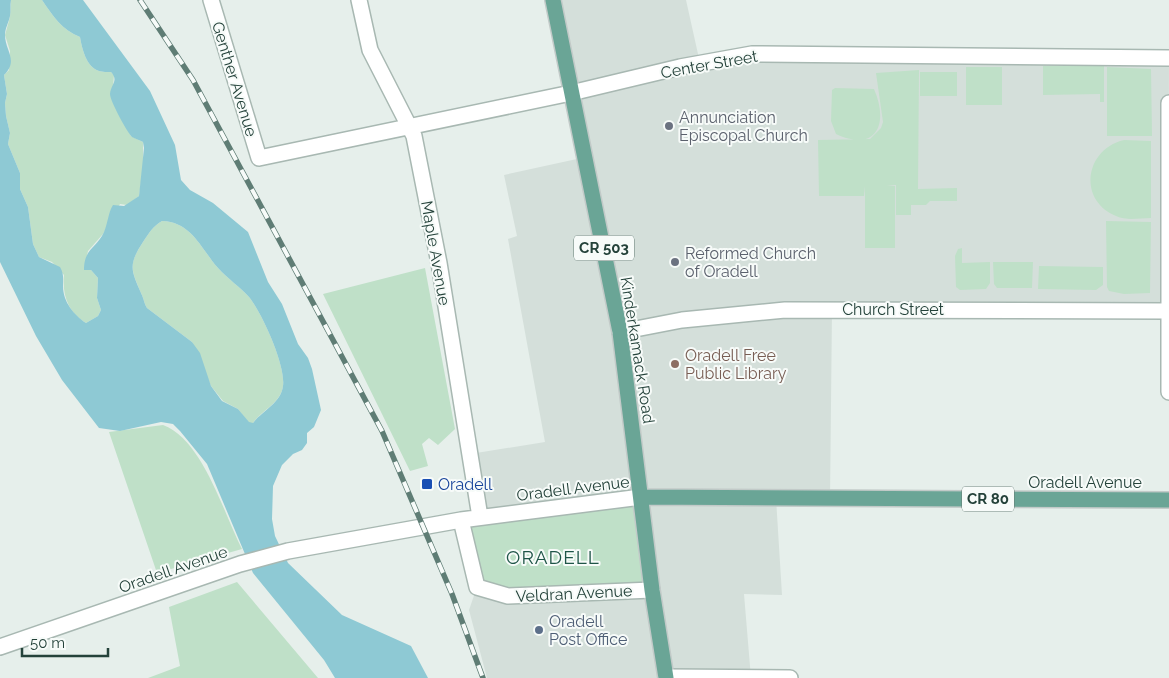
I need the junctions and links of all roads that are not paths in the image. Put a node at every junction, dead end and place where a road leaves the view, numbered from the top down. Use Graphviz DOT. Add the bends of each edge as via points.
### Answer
graph roads {
  1 [pos="211,0"];
  2 [pos="359,0"];
  3 [pos="553,0"];
  4 [pos="1169,58"];
  5 [pos="571,93"];
  6 [pos="1169,103"];
  7 [pos="410,126"];
  8 [pos="259,158"];
  9 [pos="1168,311"];
  10 [pos="620,332"];
  11 [pos="1169,392"];
  12 [pos="641,497"];
  13 [pos="1169,500"];
  14 [pos="480,517"];
  15 [pos="462,520"];
  16 [pos="652,590"];
  17 [pos="0,647"];
  18 [pos="666,678"];
  19 [pos="790,678"];
  1 -- 8 [label="street, Genther Avenue"];
  2 -- 7 [label="street, Maple Avenue" via="370,50"];
  3 -- 5 [label="main road, Kinderkamack Road / CR 503"];
  4 -- 5 [label="street, Center Street" via="752,54"];
  5 -- 7 [label="street, Center Street"];
  5 -- 10 [label="main road, Kinderkamack Road / CR 503"];
  6 -- 9 [label="street"];
  7 -- 8 [label="street, Center Street"];
  7 -- 14 [label="street, Maple Avenue" via="439,263"];
  9 -- 10 [label="street, Church Street" via="791,310 682,320"];
  9 -- 11 [label="street"];
  10 -- 12 [label="main road, Kinderkamack Road / CR 503"];
  12 -- 13 [label="main road, Oradell Avenue / CR 80"];
  12 -- 14 [label="street, Oradell Avenue"];
  12 -- 16 [label="main road, Kinderkamack Road / CR 503"];
  14 -- 15 [label="street, Oradell Avenue"];
  15 -- 16 [label="street, Veldran Avenue" via="477,587 508,596"];
  15 -- 17 [label="street, Oradell Avenue" via="288,551 240,564"];
  16 -- 18 [label="main road, Kinderkamack Road / CR 503"];
  18 -- 19 [label="street"];
}
